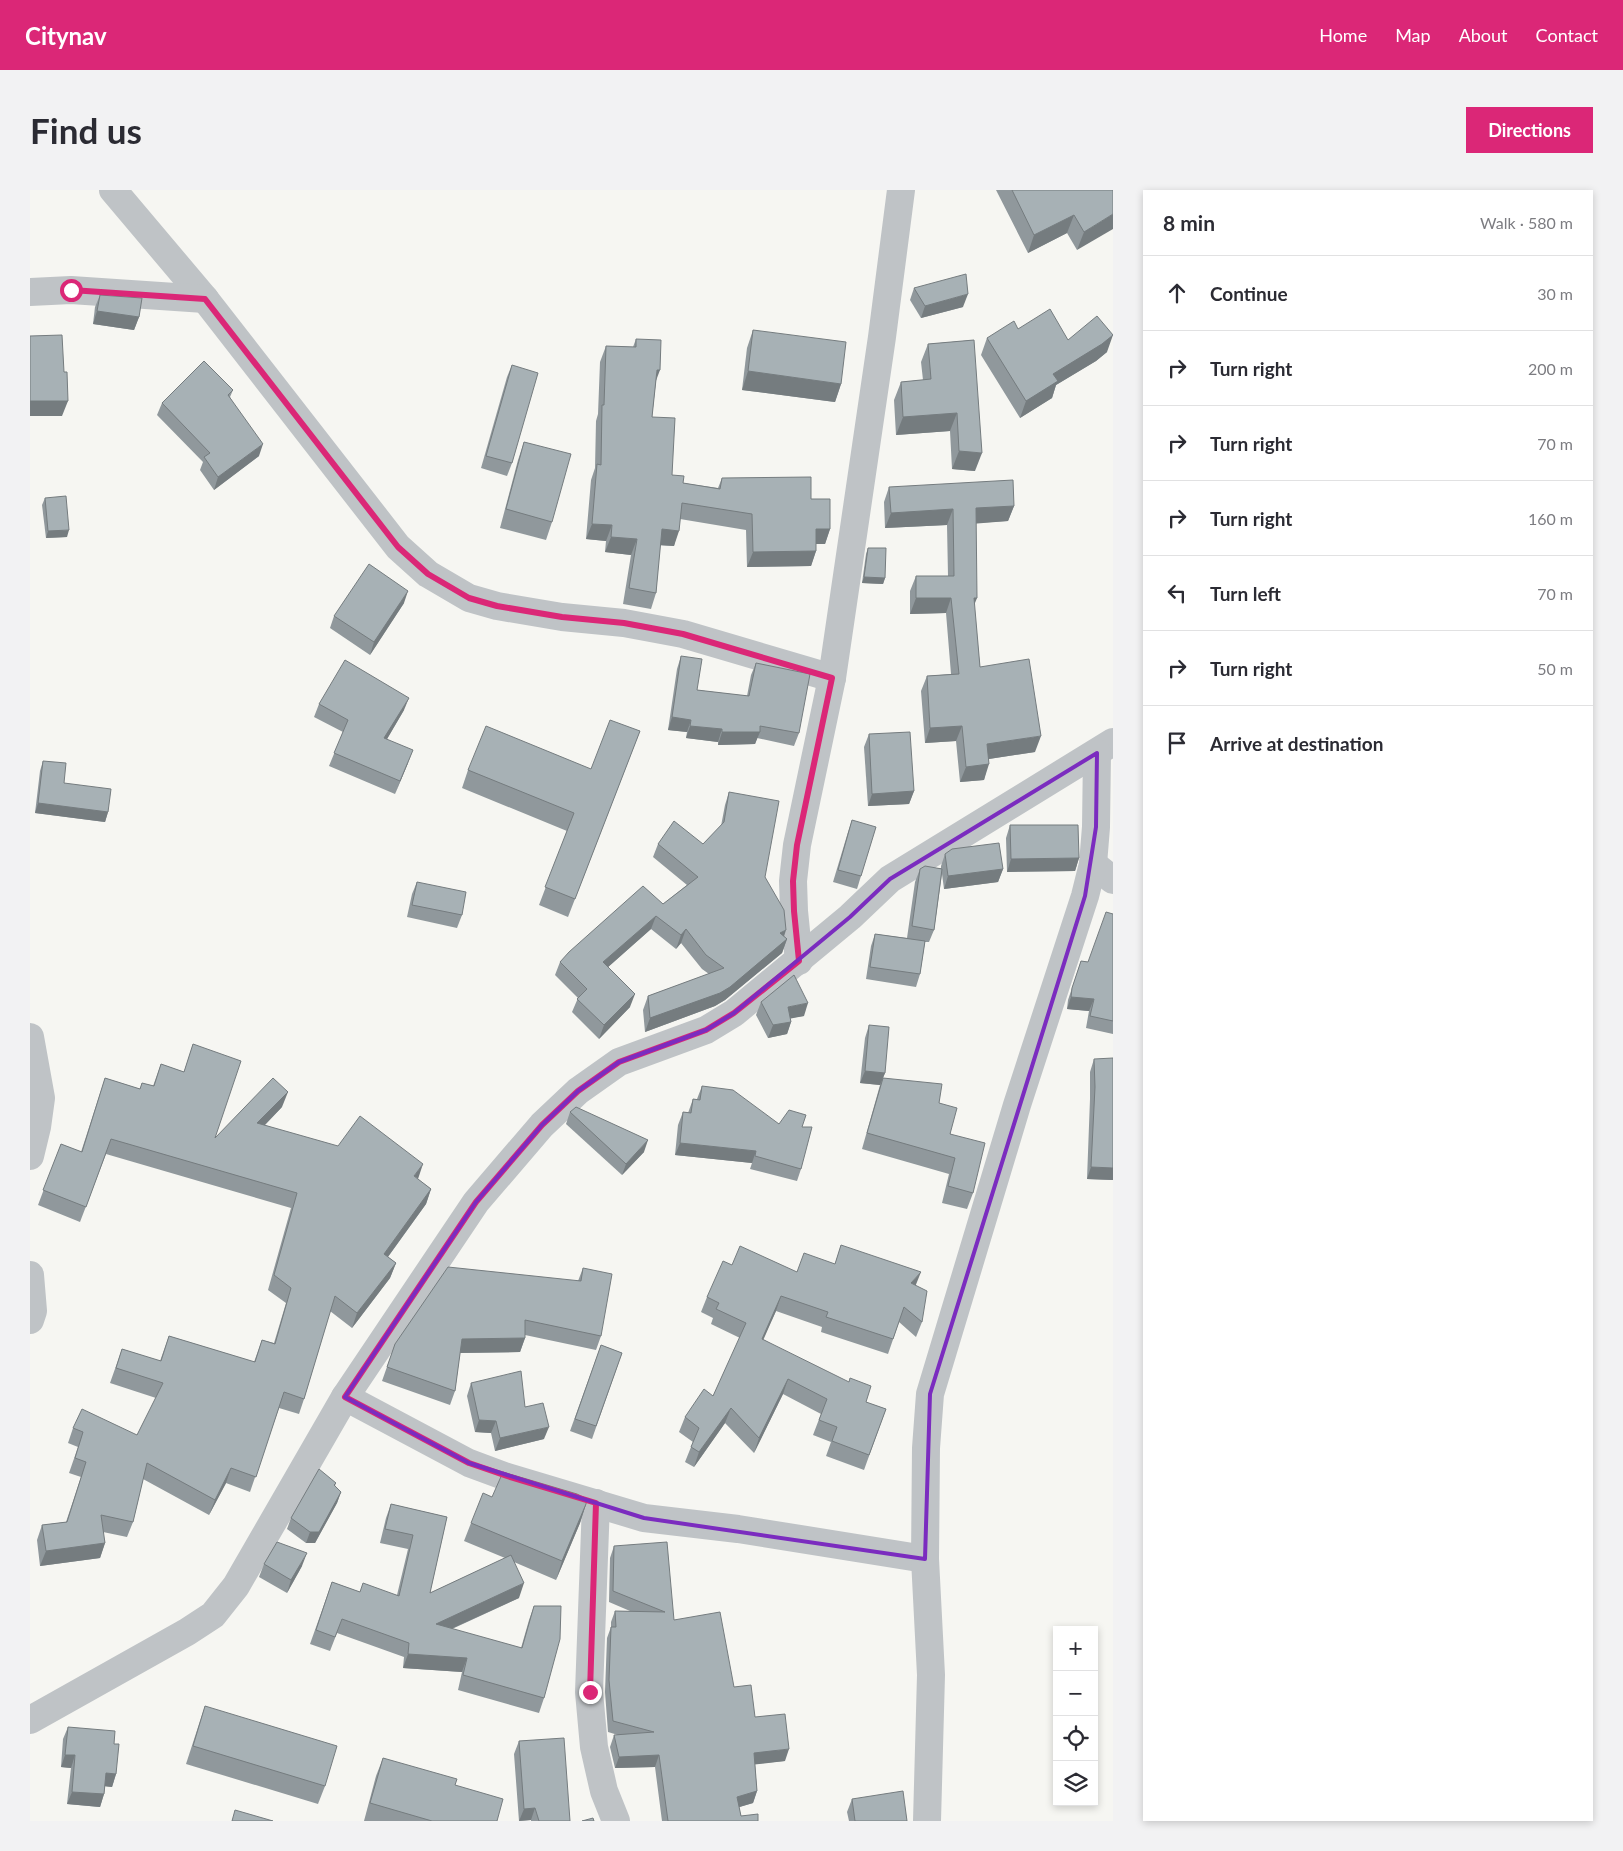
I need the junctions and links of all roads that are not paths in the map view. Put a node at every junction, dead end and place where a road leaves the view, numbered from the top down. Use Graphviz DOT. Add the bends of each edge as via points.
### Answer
graph roads {
  1 [pos="113,190"];
  2 [pos="902,190"];
  3 [pos="30,292"];
  4 [pos="205,299"];
  5 [pos="832,678"];
  6 [pos="1105,748"];
  7 [pos="1103,872"];
  8 [pos="799,961"];
  9 [pos="30,1038"];
  10 [pos="30,1156"];
  11 [pos="30,1275"];
  12 [pos="30,1320"];
  13 [pos="345,1397"];
  14 [pos="596,1503"];
  15 [pos="925,1559"];
  16 [pos="30,1720"];
  17 [pos="616,1821"];
  18 [pos="927,1821"];
  1 -- 4 [label="street"];
  2 -- 5 [label="street"];
  3 -- 4 [label="street" via="71,290"];
  4 -- 5 [label="street" via="398,547 428,574 469,598 497,606 683,634"];
  5 -- 8 [label="street" via="797,845 793,881"];
  6 -- 7 [label="street" via="1096,827"];
  6 -- 8 [label="street" via="890,879"];
  7 -- 15 [label="street" via="1085,896 1017,1105 930,1394"];
  8 -- 13 [label="street" via="734,1013 706,1030 619,1062 578,1091 549,1118 476,1202"];
  9 -- 10 [label="street" via="41,1098"];
  11 -- 12 [label="street" via="33,1311"];
  13 -- 14 [label="street" via="469,1463"];
  13 -- 16 [label="street" via="236,1586 213,1615"];
  14 -- 15 [label="street" via="644,1518 738,1529"];
  14 -- 17 [label="street" via="590,1692 594,1747 604,1791"];
  15 -- 18 [label="street" via="931,1675"];
}
